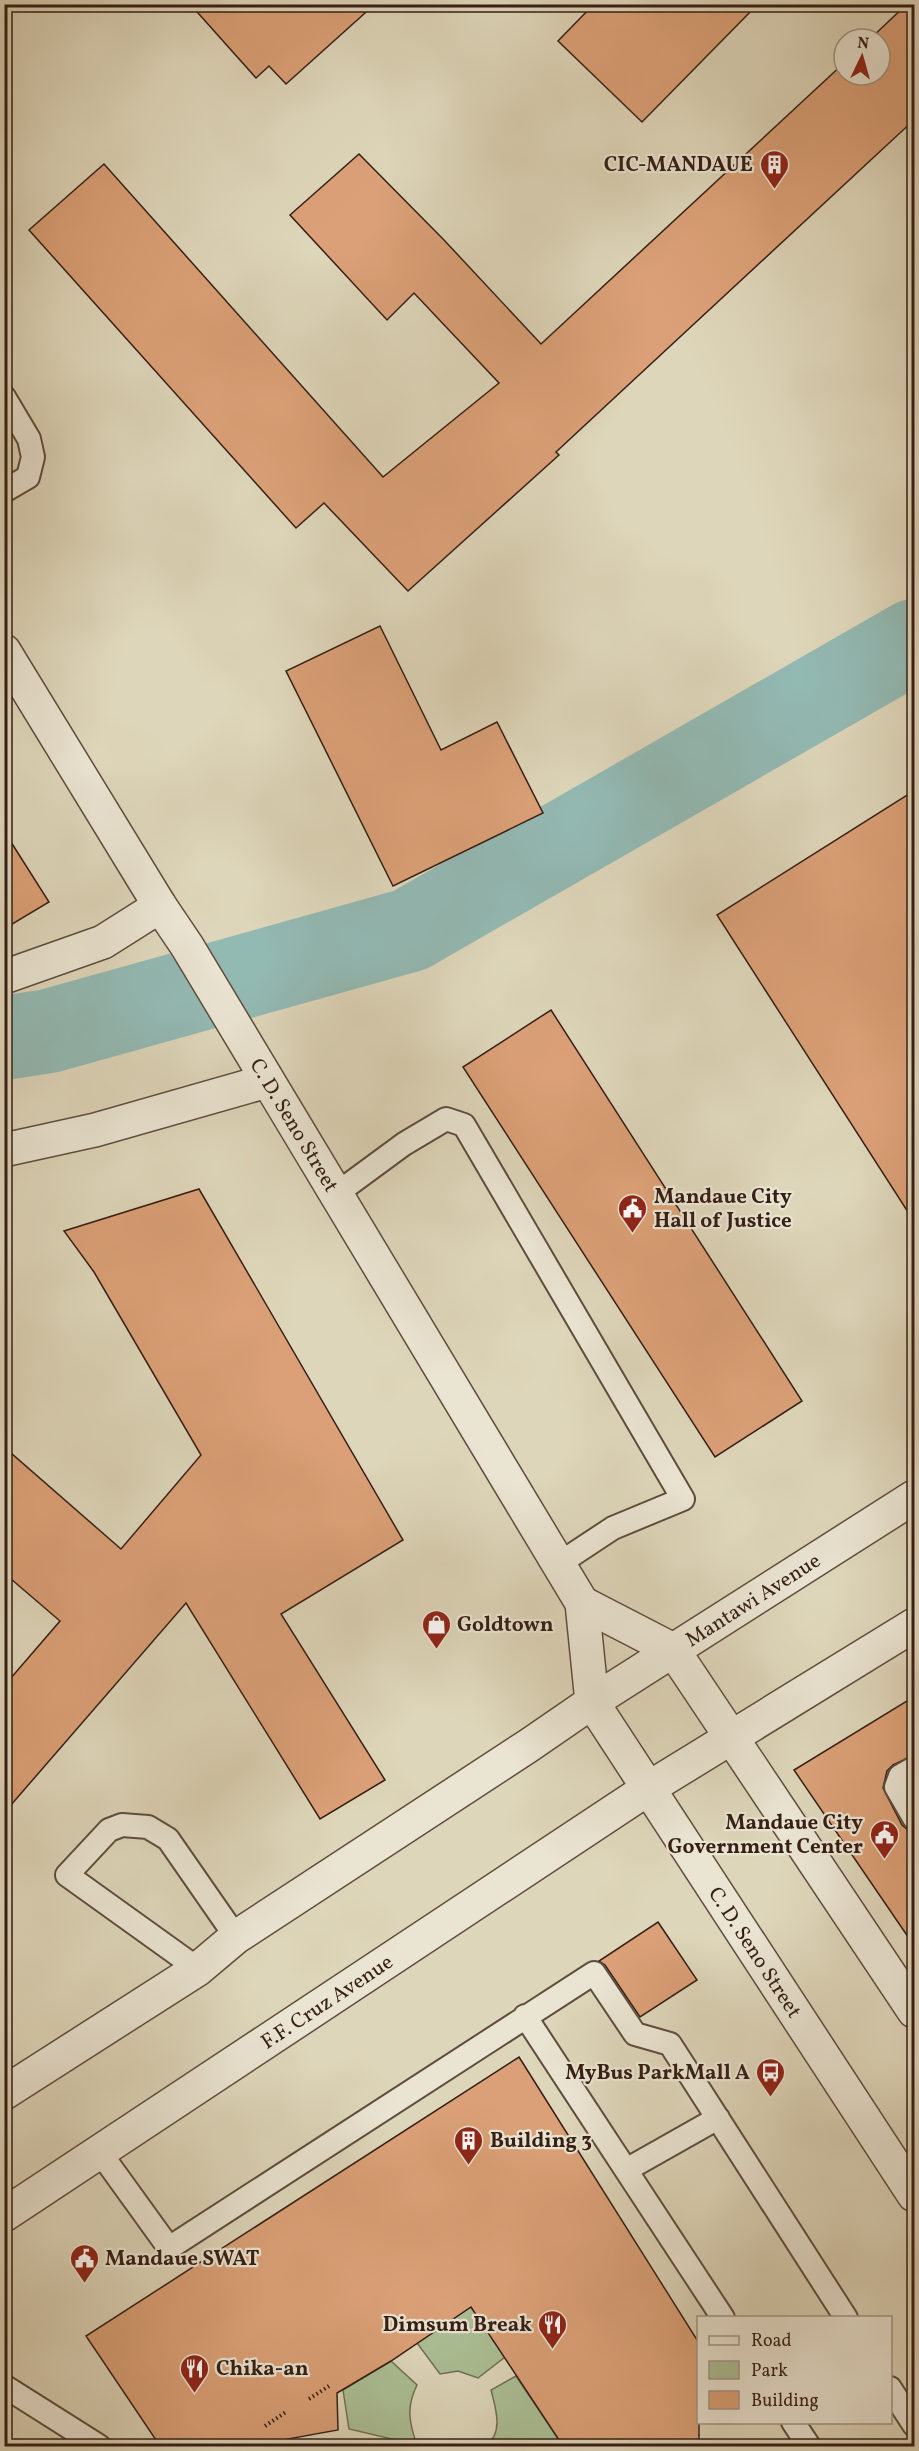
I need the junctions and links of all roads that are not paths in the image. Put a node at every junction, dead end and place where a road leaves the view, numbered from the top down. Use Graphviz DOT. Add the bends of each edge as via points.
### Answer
graph roads {
  1 [pos="4,397"];
  2 [pos="4,491"];
  3 [pos="4,651"];
  4 [pos="160,906"];
  5 [pos="4,977"];
  6 [pos="267,1081"];
  7 [pos="4,1150"];
  8 [pos="336,1194"];
  9 [pos="915,1497"];
  10 [pos="560,1563"];
  11 [pos="582,1603"];
  12 [pos="915,1625"];
  13 [pos="673,1650"];
  14 [pos="592,1702"];
  15 [pos="733,1738"];
  16 [pos="915,1768"];
  17 [pos="649,1788"];
  18 [pos="915,1818"];
  19 [pos="236,1937"];
  20 [pos="198,1969"];
  21 [pos="915,2011"];
  22 [pos="525,2016"];
  23 [pos="4,2093"];
  24 [pos="718,2118"];
  25 [pos="99,2151"];
  26 [pos="626,2170"];
  27 [pos="915,2194"];
  28 [pos="4,2215"];
  29 [pos="722,2316"];
  30 [pos="845,2316"];
  31 [pos="4,2385"];
  32 [pos="892,2390"];
  33 [pos="794,2424"];
  34 [pos="915,2426"];
  35 [pos="99,2446"];
  36 [pos="809,2446"];
  1 -- 2 [label="lane" via="29,439 33,458 28,477"];
  3 -- 4 [label="street, C. D. Seno Street"];
  4 -- 5 [label="street" via="103,942"];
  4 -- 6 [label="street, C. D. Seno Street"];
  6 -- 7 [label="street" via="95,1130"];
  6 -- 8 [label="street, C. D. Seno Street"];
  8 -- 10 [label="street, C. D. Seno Street"];
  8 -- 10 [label="lane" via="404,1144 446,1119 464,1125 683,1499 613,1528"];
  9 -- 13 [label="street, Mantawi Avenue"];
  10 -- 11 [label="street, C. D. Seno Street"];
  11 -- 13 [label="street"];
  11 -- 14 [label="street, C. D. Seno Street"];
  12 -- 15 [label="street"];
  13 -- 14 [label="street, Mantawi Avenue"];
  13 -- 15 [label="street"];
  14 -- 17 [label="street, C. D. Seno Street"];
  14 -- 19 [label="street"];
  15 -- 17 [label="street"];
  15 -- 21 [label="street"];
  16 -- 18 [label="lane" via="900,1776 896,1787"];
  17 -- 25 [label="street, F.F. Cruz Avenue"];
  17 -- 27 [label="street, C. D. Seno Street"];
  19 -- 20 [label="street"];
  19 -- 20 [label="lane" via="168,1839 148,1827 122,1825 109,1830 67,1875"];
  20 -- 23 [label="street"];
  22 -- 24 [label="lane" via="594,1973 635,2034 670,2044"];
  22 -- 25 [label="lane" via="169,2248"];
  22 -- 26 [label="lane"];
  24 -- 26 [label="lane"];
  24 -- 30 [label="lane"];
  25 -- 28 [label="street, F.F. Cruz Avenue"];
  26 -- 29 [label="lane"];
  31 -- 35 [label="lane"];
  32 -- 34 [label="lane"];
  33 -- 36 [label="lane"];
}
